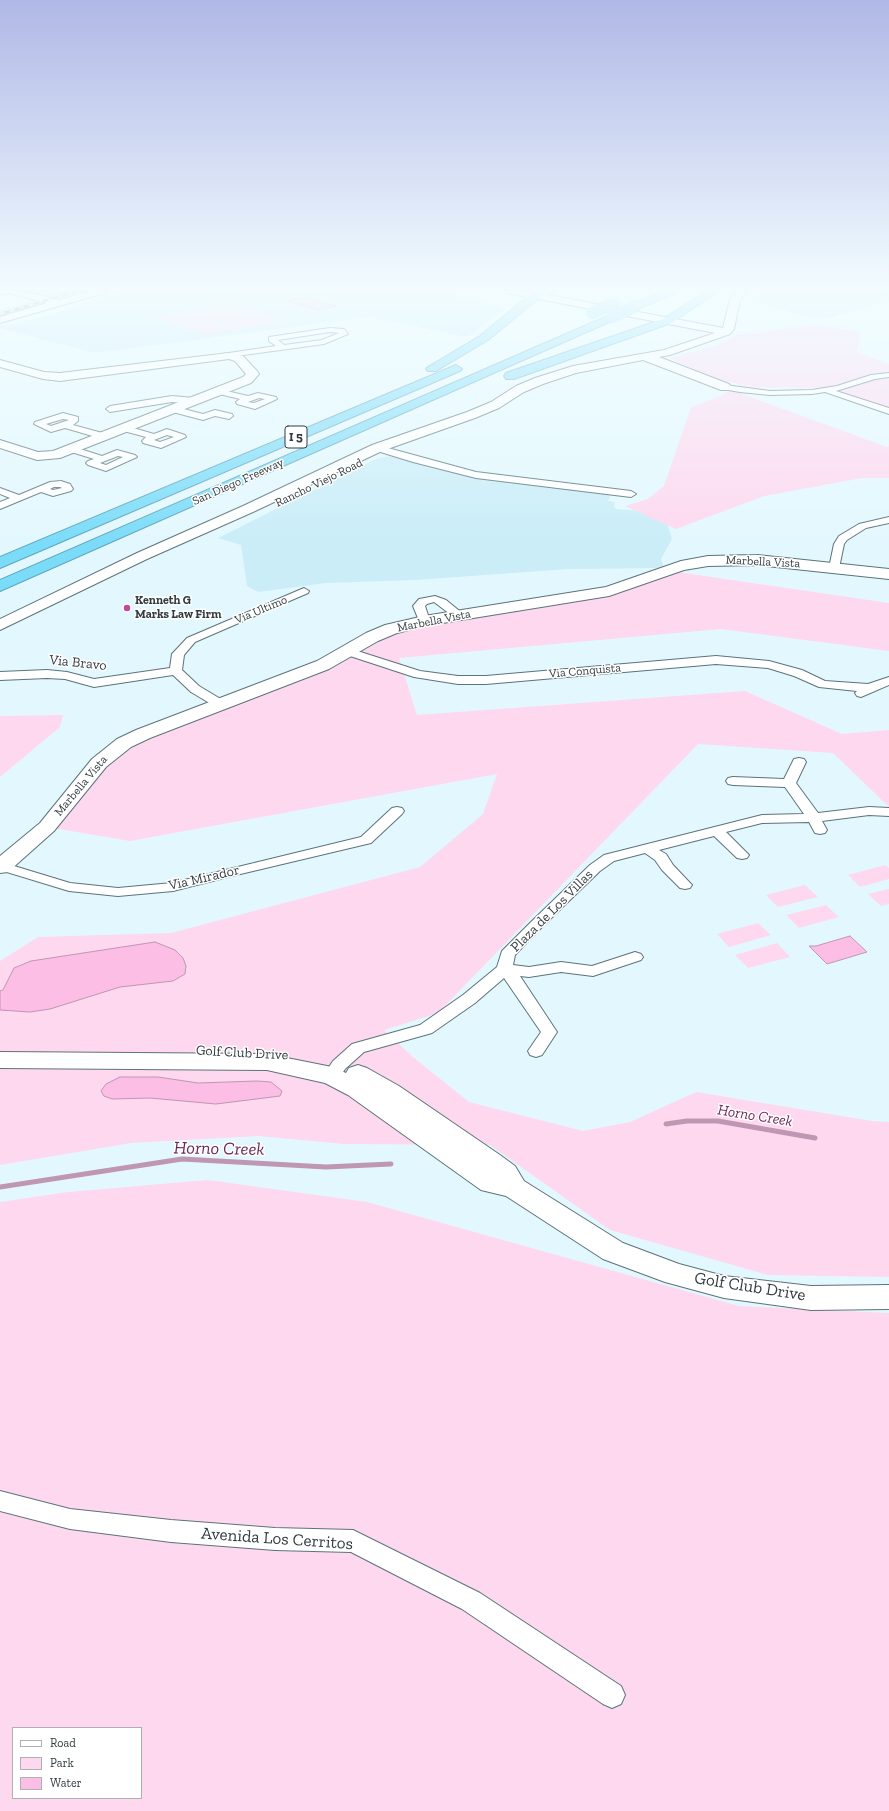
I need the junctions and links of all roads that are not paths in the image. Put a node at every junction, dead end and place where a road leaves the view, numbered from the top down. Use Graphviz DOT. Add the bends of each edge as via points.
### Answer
graph roads {
  1 [pos="41,375"];
  2 [pos="79,375"];
  3 [pos="251,375"];
  4 [pos="420,375"];
  5 [pos="445,375"];
  6 [pos="482,375"];
  7 [pos="516,375"];
  8 [pos="570,375"];
  9 [pos="693,375"];
  10 [pos="889,375"];
  11 [pos="725,387"];
  12 [pos="826,390"];
  13 [pos="218,391"];
  14 [pos="249,399"];
  15 [pos="194,401"];
  16 [pos="110,409"];
  17 [pos="172,409"];
  18 [pos="404,409"];
  19 [pos="889,411"];
  20 [pos="350,414"];
  21 [pos="229,416"];
  22 [pos="64,425"];
  23 [pos="124,428"];
  24 [pos="103,436"];
  25 [pos="154,437"];
  26 [pos="0,444"];
  27 [pos="71,449"];
  28 [pos="382,449"];
  29 [pos="103,458"];
  30 [pos="44,488"];
  31 [pos="0,491"];
  32 [pos="631,494"];
  33 [pos="19,498"];
  34 [pos="0,506"];
  35 [pos="889,520"];
  36 [pos="0,563"];
  37 [pos="834,568"];
  38 [pos="889,574"];
  39 [pos="0,586"];
  40 [pos="304,591"];
  41 [pos="0,626"];
  42 [pos="0,636"];
  43 [pos="348,652"];
  44 [pos="176,671"];
  45 [pos="0,676"];
  46 [pos="889,680"];
  47 [pos="220,704"];
  48 [pos="799,762"];
  49 [pos="733,781"];
  50 [pos="789,783"];
  51 [pos="397,812"];
  52 [pos="889,812"];
  53 [pos="817,824"];
  54 [pos="717,831"];
  55 [pos="647,848"];
  56 [pos="742,855"];
  57 [pos="1,866"];
  58 [pos="685,885"];
  59 [pos="635,957"];
  60 [pos="504,970"];
  61 [pos="0,1047"];
  62 [pos="536,1050"];
  63 [pos="0,1060"];
  64 [pos="335,1071"];
  65 [pos="889,1297"];
  66 [pos="0,1501"];
  67 [pos="612,1694"];
  1 -- 2 [label="street" via="60,377"];
  3 -- 13 [label="street" via="246,380"];
  4 -- 20 [label="highway"];
  5 -- 20 [label="highway, San Diego Freeway / I 5"];
  6 -- 18 [label="highway, San Diego Freeway / I 5, bridge"];
  7 -- 18 [label="highway" via="432,405"];
  8 -- 28 [label="street, Rancho Viejo Road" via="544,383 486,412"];
  9 -- 11 [label="street"];
  10 -- 12 [label="street" via="859,380"];
  11 -- 12 [label="street" via="770,393"];
  12 -- 19 [label="street"];
  13 -- 14 [label="street"];
  13 -- 15 [label="street"];
  14 -- 14 [label="street" via="258,395 273,398 255,406 240,402"];
  15 -- 16 [label="street" via="172,399"];
  15 -- 17 [label="street"];
  17 -- 21 [label="street" via="205,421"];
  17 -- 23 [label="street"];
  18 -- 39 [label="highway, San Diego Freeway / I 5"];
  20 -- 36 [label="highway, San Diego Freeway / I 5"];
  22 -- 22 [label="street" via="75,419 60,416 38,424 51,428"];
  22 -- 24 [label="street"];
  23 -- 24 [label="street"];
  23 -- 25 [label="street"];
  24 -- 27 [label="street"];
  26 -- 27 [label="street" via="37,456 50,456"];
  27 -- 29 [label="street"];
  28 -- 32 [label="street" via="476,475"];
  28 -- 41 [label="street, Rancho Viejo Road" via="142,556"];
  28 -- 42 [label="street, Rancho Viejo Road"];
  30 -- 33 [label="street"];
  31 -- 33 [label="street"];
  33 -- 34 [label="street"];
  35 -- 37 [label="street" via="863,526 843,538 839,544"];
  37 -- 38 [label="street, Marbella Vista"];
  37 -- 43 [label="street, Marbella Vista" via="747,559 708,561 681,566 610,591 424,621 381,632"];
  40 -- 44 [label="street, Via Ultimo" via="191,640 178,654"];
  43 -- 46 [label="street, Via Conquista" via="418,674 458,680 486,680 716,660 769,665 823,684 828,689 849,694 866,692 869,688"];
  43 -- 47 [label="street, Marbella Vista" via="323,665"];
  44 -- 45 [label="street, Via Bravo" via="94,683 47,674"];
  44 -- 47 [label="street" via="195,688"];
  47 -- 57 [label="street, Marbella Vista" via="143,734 115,749 99,763 47,827"];
  48 -- 50 [label="street"];
  49 -- 50 [label="street"];
  50 -- 53 [label="street"];
  51 -- 57 [label="street, Via Mirador" via="366,840 174,887 118,892 69,887"];
  52 -- 53 [label="street, Plaza de Los Villas" via="869,811"];
  53 -- 54 [label="street, Plaza de Los Villas" via="766,818"];
  54 -- 55 [label="street, Plaza de Los Villas"];
  54 -- 56 [label="street"];
  55 -- 58 [label="street" via="661,857"];
  55 -- 60 [label="street, Plaza de Los Villas" via="616,855 595,868 508,954"];
  59 -- 60 [label="street" via="593,971 561,967 529,972"];
  60 -- 62 [label="street" via="513,978 549,1032"];
  60 -- 64 [label="street, Plaza de Los Villas" via="436,1024 416,1032 364,1045 351,1053"];
  61 -- 64 [label="street, Golf Club Drive" via="277,1053"];
  63 -- 64 [label="street, Golf Club Drive" via="267,1062"];
  64 -- 65 [label="street, Golf Club Drive" via="491,1183 514,1188 613,1251 675,1274 724,1287 811,1298"];
  66 -- 67 [label="street, Avenida Los Cerritos" via="70,1519 170,1531 354,1541 471,1601"];
}
